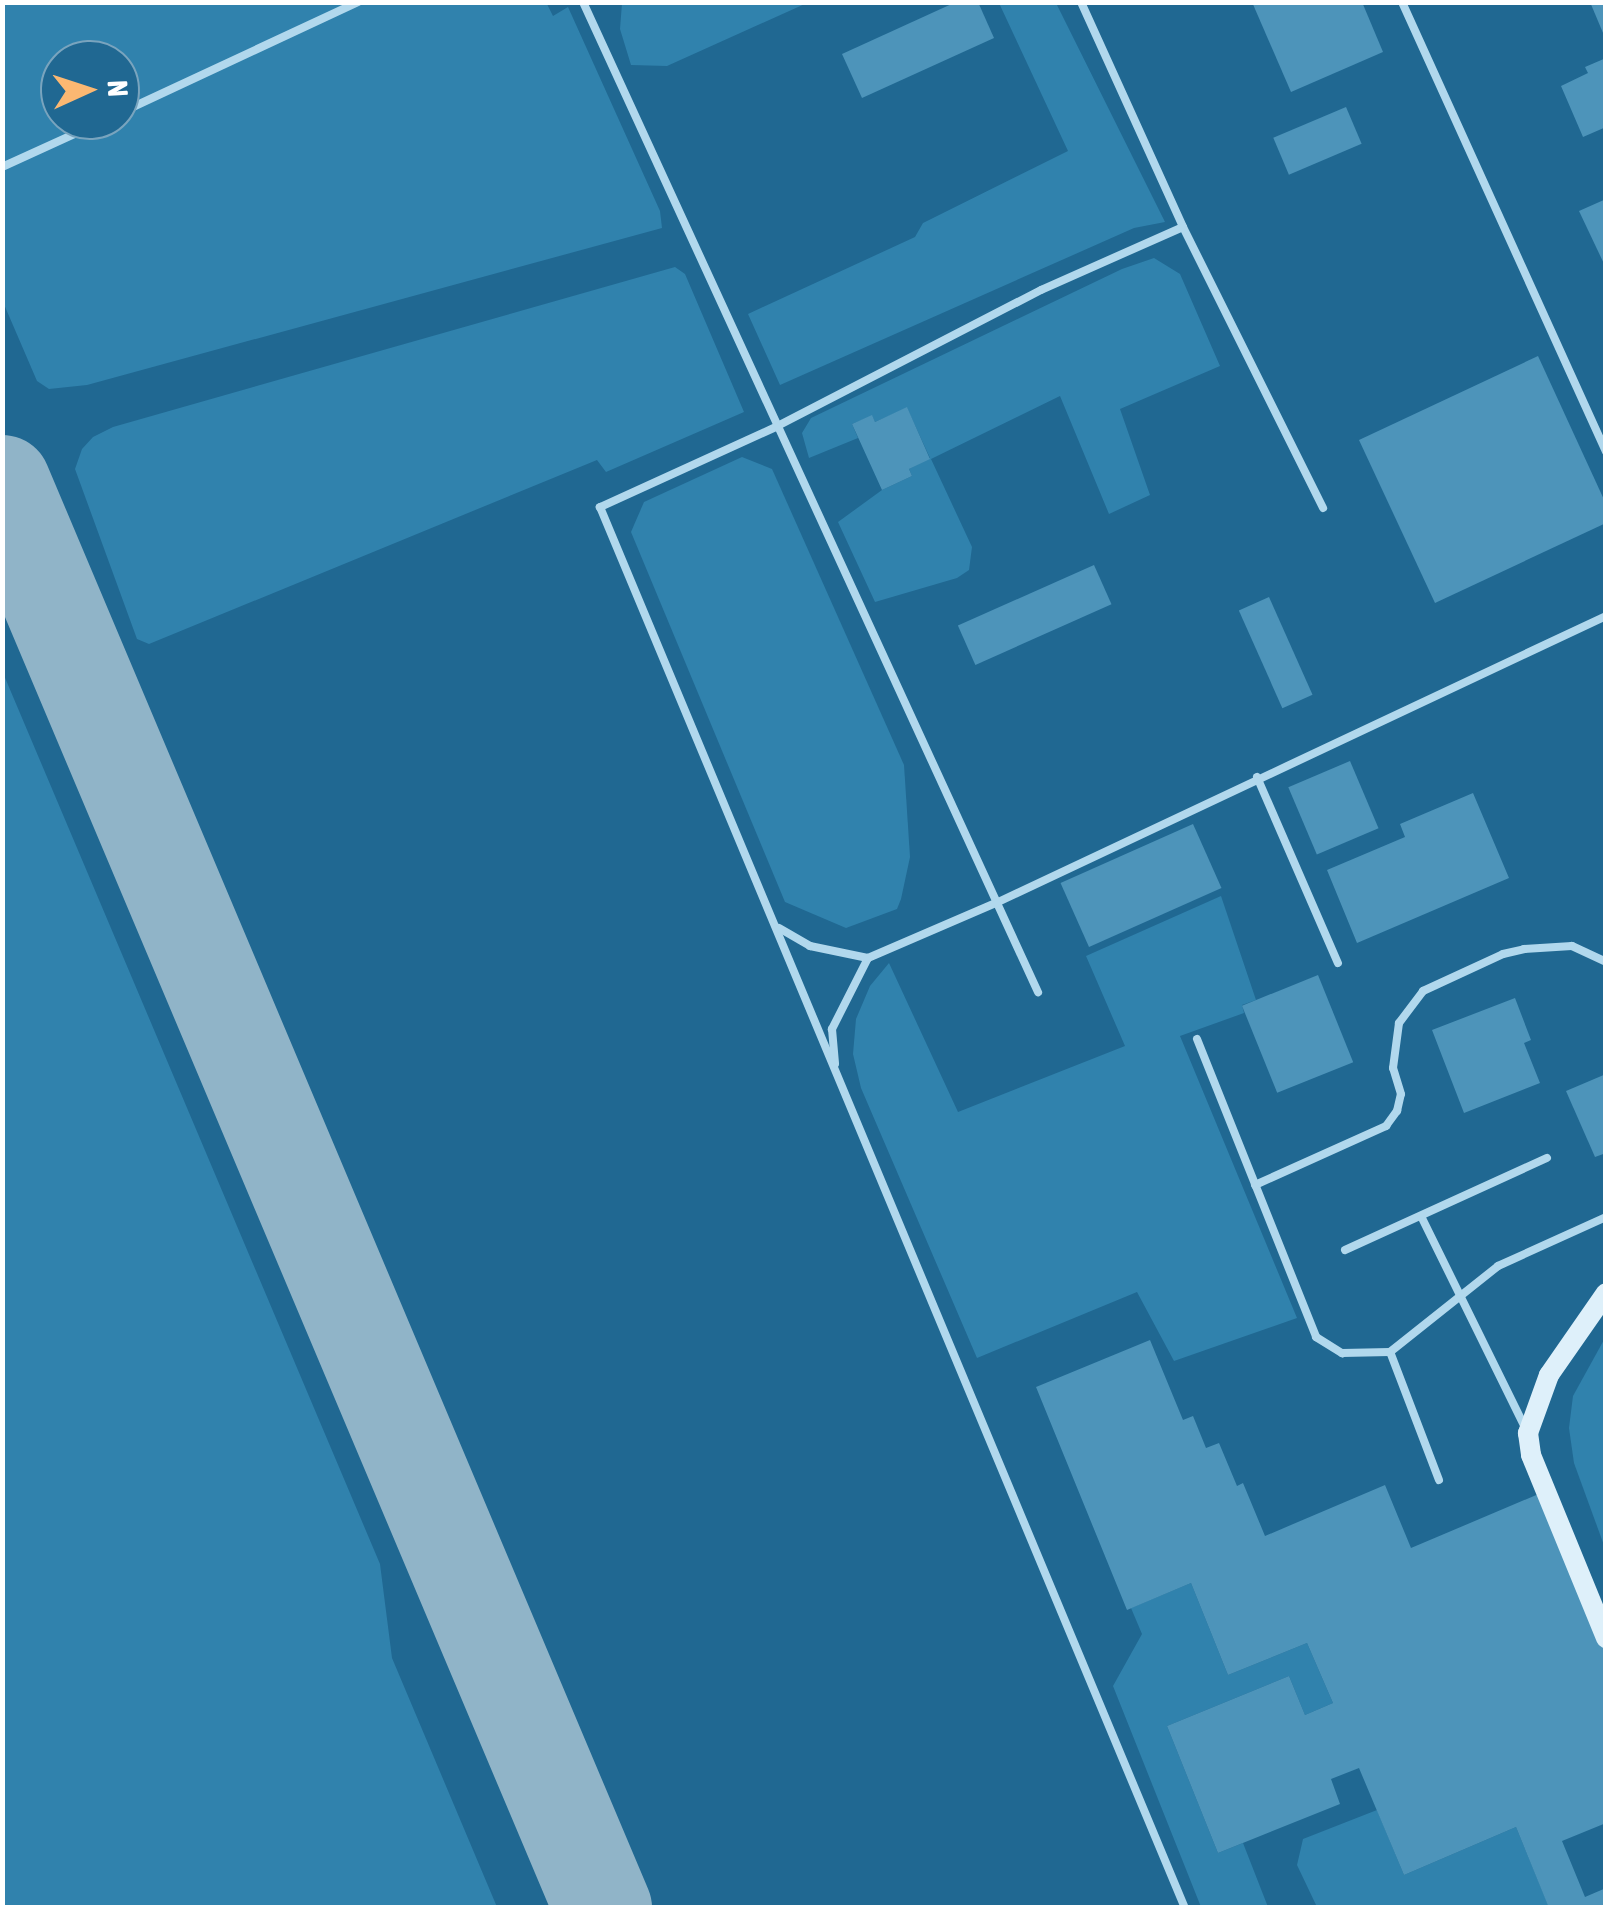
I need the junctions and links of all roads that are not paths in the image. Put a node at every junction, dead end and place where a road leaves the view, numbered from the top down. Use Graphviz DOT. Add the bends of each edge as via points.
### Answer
graph roads {
  1 [pos="358,2"];
  2 [pos="583,2"];
  3 [pos="1081,2"];
  4 [pos="1402,2"];
  5 [pos="140,104"];
  6 [pos="61,140"];
  7 [pos="2,167"];
  8 [pos="1183,227"];
  9 [pos="778,426"];
  10 [pos="1606,452"];
  11 [pos="1323,508"];
  12 [pos="1606,616"];
  13 [pos="1257,777"];
  14 [pos="996,903"];
  15 [pos="776,926"];
  16 [pos="868,958"];
  17 [pos="1606,962"];
  18 [pos="1338,963"];
  19 [pos="1038,992"];
  20 [pos="1198,1039"];
  21 [pos="836,1077"];
  22 [pos="1547,1158"];
  23 [pos="1255,1186"];
  24 [pos="1421,1216"];
  25 [pos="1606,1217"];
  26 [pos="1345,1250"];
  27 [pos="1606,1293"];
  28 [pos="1456,1295"];
  29 [pos="1390,1352"];
  30 [pos="1528,1433"];
  31 [pos="1439,1480"];
  32 [pos="1603,1628"];
  33 [pos="1185,1908"];
  1 -- 5 [label="lane"];
  2 -- 9 [label="lane"];
  3 -- 8 [label="lane"];
  4 -- 10 [label="lane"];
  6 -- 7 [label="lane"];
  8 -- 9 [label="lane" via="1042,290"];
  8 -- 11 [label="lane"];
  9 -- 14 [label="lane"];
  9 -- 15 [label="lane" via="600,506"];
  12 -- 13 [label="lane"];
  13 -- 14 [label="lane"];
  13 -- 18 [label="lane"];
  14 -- 16 [label="lane"];
  14 -- 19 [label="lane"];
  15 -- 16 [label="lane" via="810,946"];
  15 -- 21 [label="lane"];
  16 -- 21 [label="lane" via="832,1029"];
  17 -- 23 [label="lane" via="1572,946 1524,949 1423,991 1399,1023 1393,1068 1400,1094 1386,1126"];
  20 -- 23 [label="lane"];
  21 -- 33 [label="lane"];
  22 -- 24 [label="lane"];
  23 -- 29 [label="lane" via="1316,1337 1342,1353"];
  24 -- 26 [label="lane"];
  24 -- 28 [label="lane"];
  25 -- 28 [label="lane" via="1498,1266"];
  27 -- 30 [label="main road" via="1549,1374"];
  28 -- 29 [label="lane"];
  28 -- 30 [label="lane"];
  29 -- 31 [label="lane"];
  30 -- 32 [label="main road" via="1531,1455"];
}
